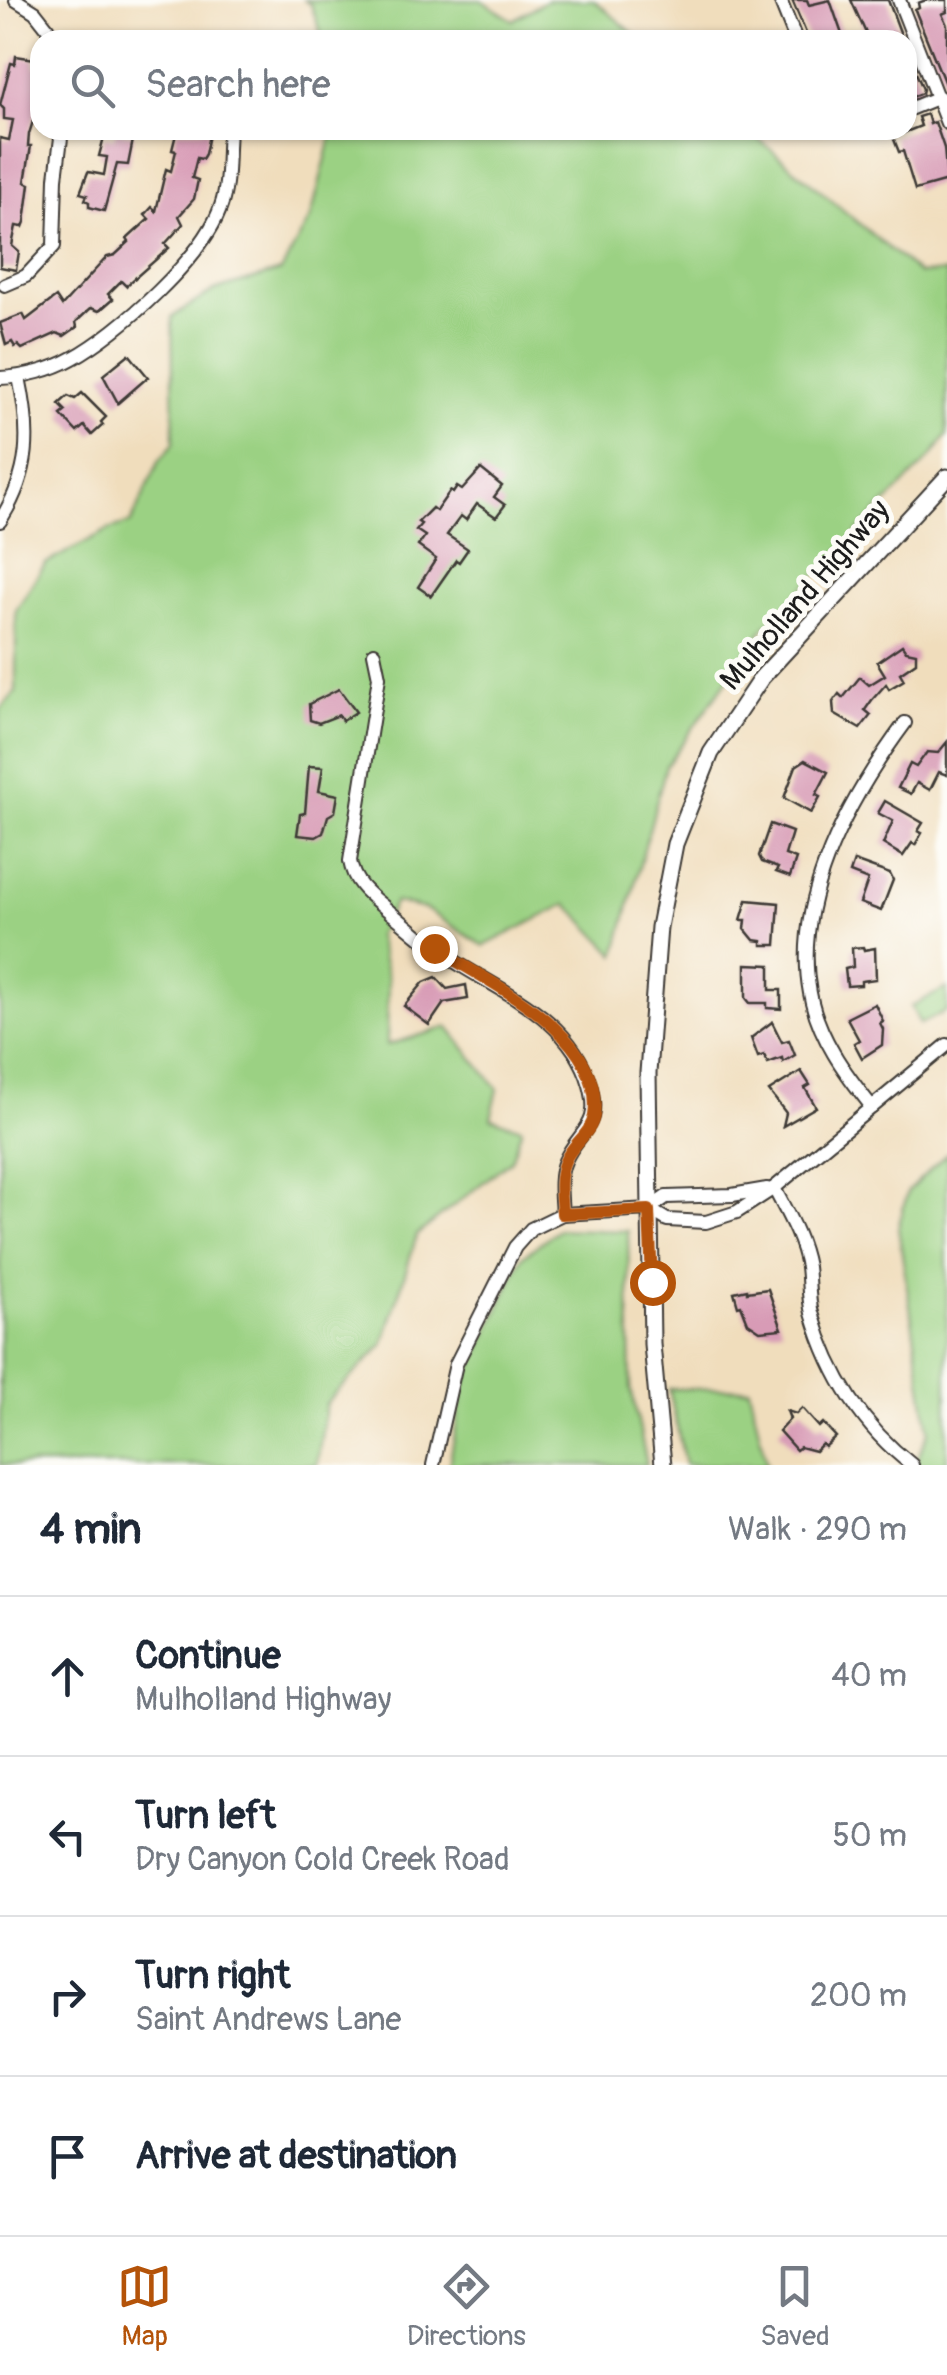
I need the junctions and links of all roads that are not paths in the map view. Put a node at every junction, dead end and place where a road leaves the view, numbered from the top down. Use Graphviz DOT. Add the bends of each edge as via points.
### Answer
graph roads {
  1 [pos="16,0"];
  2 [pos="780,0"];
  3 [pos="899,0"];
  4 [pos="29,4"];
  5 [pos="49,30"];
  6 [pos="792,30"];
  7 [pos="911,30"];
  8 [pos="917,44"];
  9 [pos="939,97"];
  10 [pos="917,106"];
  11 [pos="947,122"];
  12 [pos="61,140"];
  13 [pos="227,140"];
  14 [pos="6,285"];
  15 [pos="18,377"];
  16 [pos="0,378"];
  17 [pos="947,477"];
  18 [pos="0,521"];
  19 [pos="374,653"];
  20 [pos="905,723"];
  21 [pos="947,1045"];
  22 [pos="872,1107"];
  23 [pos="774,1188"];
  24 [pos="710,1196"];
  25 [pos="649,1210"];
  26 [pos="562,1214"];
  27 [pos="710,1221"];
  28 [pos="433,1465"];
  29 [pos="663,1465"];
  30 [pos="912,1465"];
  1 -- 4 [label="street"];
  2 -- 6 [label="street"];
  3 -- 7 [label="street"];
  4 -- 5 [label="street"];
  8 -- 9 [label="street"];
  9 -- 10 [label="street"];
  9 -- 11 [label="street"];
  12 -- 14 [label="street" via="52,251"];
  13 -- 15 [label="street" via="222,205 200,246 112,333 71,360"];
  15 -- 16 [label="street"];
  15 -- 18 [label="street" via="27,414 26,461"];
  17 -- 25 [label="main road, Mulholland Highway" via="762,677 710,753 688,804 665,888 654,970"];
  19 -- 26 [label="street" via="379,677 352,872 364,890 434,948 541,1015 575,1047 594,1116 564,1162"];
  20 -- 22 [label="street" via="837,834 809,938 810,993 818,1020 845,1073"];
  21 -- 22 [label="street"];
  22 -- 23 [label="street"];
  23 -- 24 [label="street"];
  23 -- 27 [label="street"];
  23 -- 30 [label="street" via="797,1233 829,1361 870,1427"];
  24 -- 25 [label="street" via="666,1197"];
  24 -- 27 [label="street"];
  25 -- 26 [label="street"];
  25 -- 27 [label="street" via="667,1220"];
  25 -- 29 [label="main road, Mulholland Highway" via="654,1393"];
  26 -- 28 [label="street" via="514,1246 492,1286 456,1364"];
}
